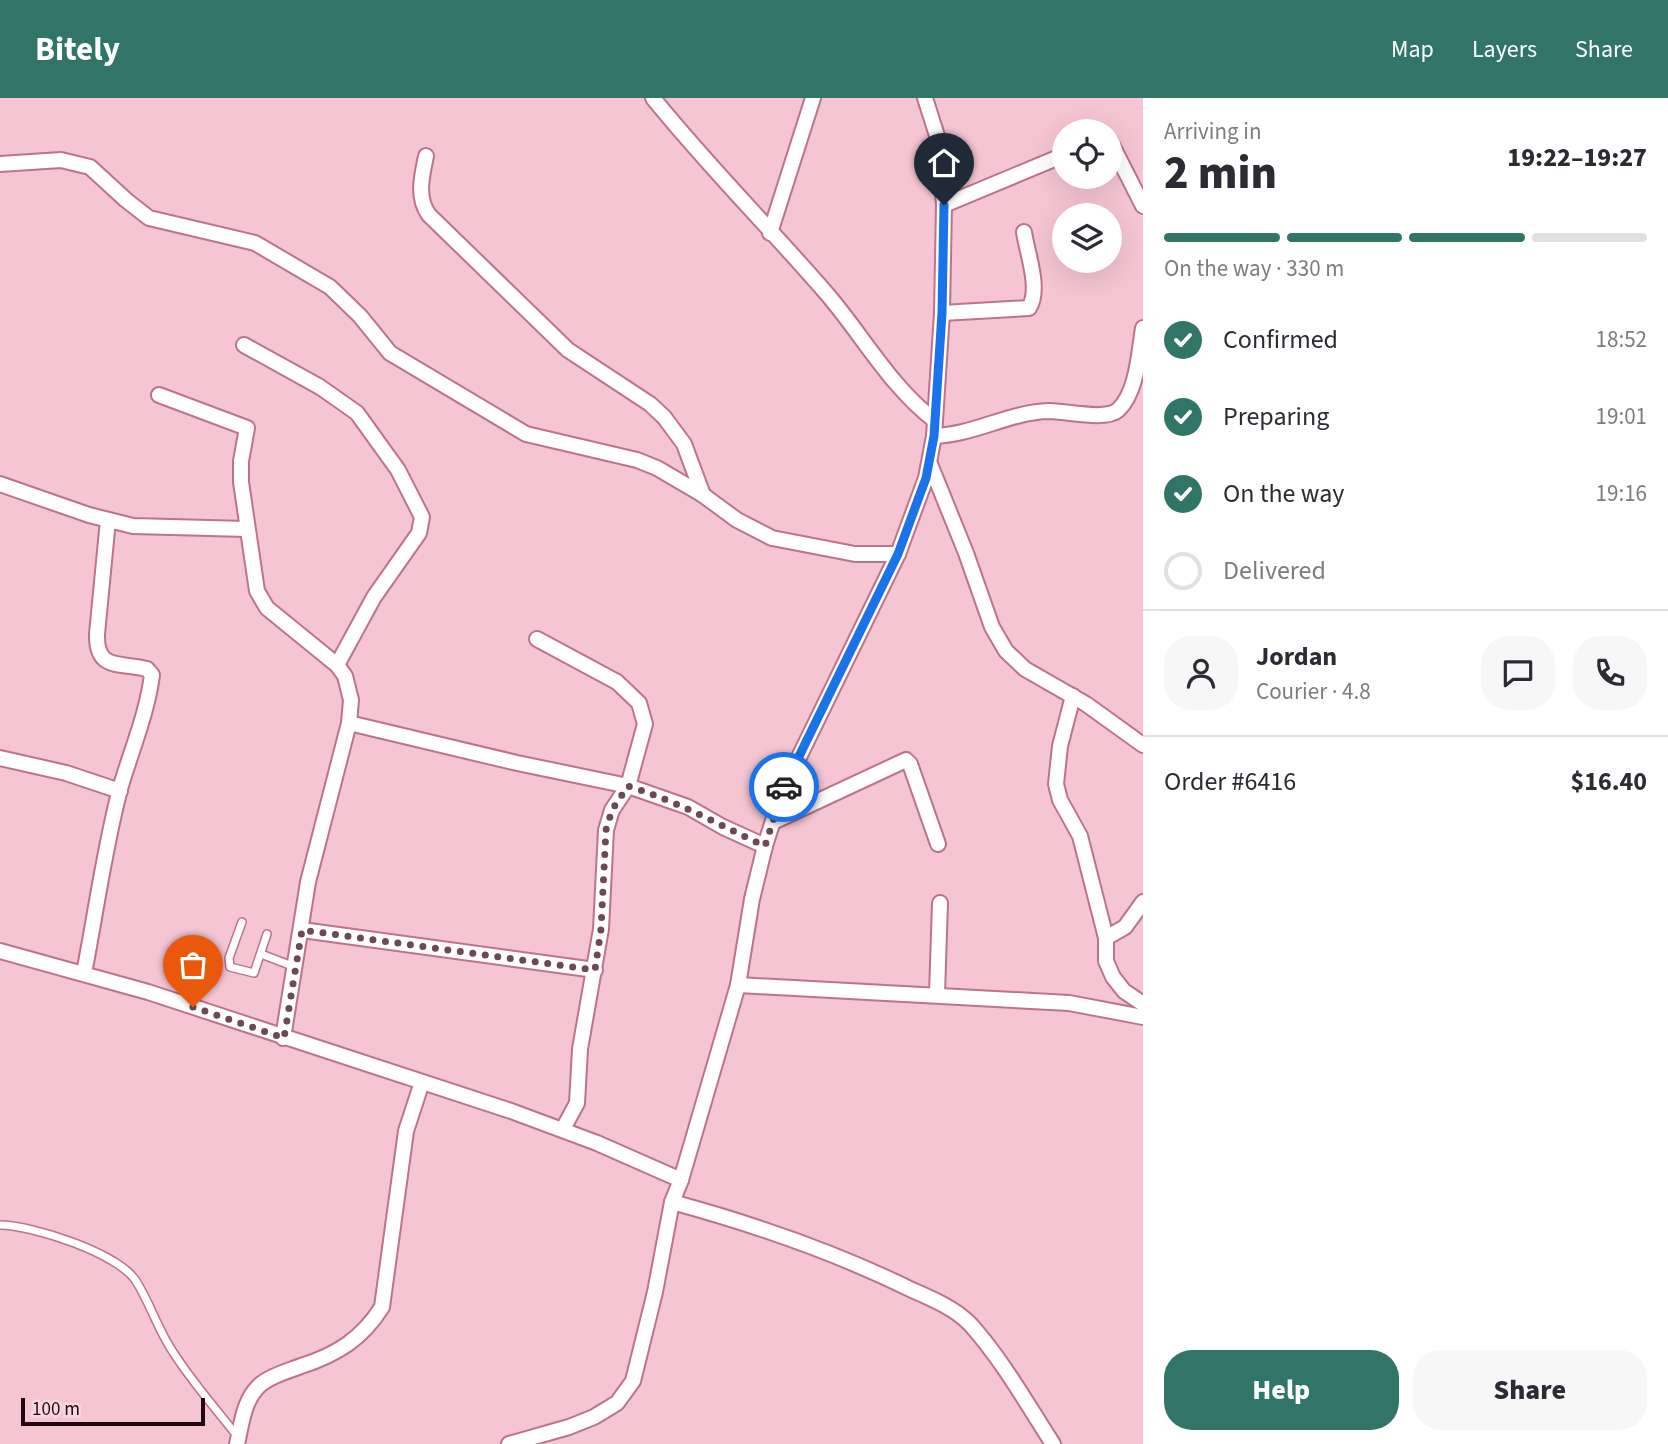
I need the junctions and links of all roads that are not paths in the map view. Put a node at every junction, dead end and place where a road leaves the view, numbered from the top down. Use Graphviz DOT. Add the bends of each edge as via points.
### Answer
graph roads {
  1 [pos="653,98"];
  2 [pos="813,98"];
  3 [pos="925,98"];
  4 [pos="426,156"];
  5 [pos="1052,160"];
  6 [pos="0,164"];
  7 [pos="1122,165"];
  8 [pos="944,205"];
  9 [pos="1143,206"];
  10 [pos="1024,232"];
  11 [pos="770,233"];
  12 [pos="942,313"];
  13 [pos="1143,328"];
  14 [pos="244,345"];
  15 [pos="159,395"];
  16 [pos="934,420"];
  17 [pos="934,436"];
  18 [pos="929,463"];
  19 [pos="0,484"];
  20 [pos="703,495"];
  21 [pos="108,520"];
  22 [pos="247,529"];
  23 [pos="898,554"];
  24 [pos="537,639"];
  25 [pos="337,665"];
  26 [pos="1073,696"];
  27 [pos="349,723"];
  28 [pos="1143,745"];
  29 [pos="0,758"];
  30 [pos="628,786"];
  31 [pos="120,791"];
  32 [pos="772,822"];
  33 [pos="937,844"];
  34 [pos="765,846"];
  35 [pos="1143,902"];
  36 [pos="940,903"];
  37 [pos="242,922"];
  38 [pos="302,930"];
  39 [pos="267,934"];
  40 [pos="1106,937"];
  41 [pos="0,951"];
  42 [pos="261,954"];
  43 [pos="296,968"];
  44 [pos="595,970"];
  45 [pos="84,973"];
  46 [pos="738,985"];
  47 [pos="937,994"];
  48 [pos="1143,1004"];
  49 [pos="1143,1017"];
  50 [pos="284,1038"];
  51 [pos="422,1082"];
  52 [pos="563,1129"];
  53 [pos="681,1180"];
  54 [pos="672,1202"];
  55 [pos="0,1225"];
  56 [pos="238,1441"];
  57 [pos="509,1444"];
  58 [pos="1053,1444"];
  1 -- 11 [label="street"];
  2 -- 11 [label="street"];
  3 -- 8 [label="street" via="939,142"];
  4 -- 20 [label="street" via="421,194 429,215 568,350 664,417 684,444"];
  5 -- 8 [label="street"];
  6 -- 20 [label="street" via="61,160 82,164 100,173 149,218 255,243 330,287 390,353 506,424 540,439 637,460"];
  7 -- 9 [label="street"];
  8 -- 12 [label="street"];
  10 -- 12 [label="street" via="1033,286 1029,308"];
  11 -- 16 [label="street" via="827,294 904,394"];
  12 -- 16 [label="street"];
  13 -- 17 [label="street" via="1129,393 1113,413 1018,414 964,433"];
  14 -- 25 [label="street" via="357,413 398,470 422,517 419,533 374,597"];
  15 -- 22 [label="street" via="247,428 240,469"];
  16 -- 17 [label="street"];
  17 -- 18 [label="street"];
  18 -- 23 [label="street"];
  18 -- 26 [label="street" via="992,627 1006,651 1025,669"];
  19 -- 21 [label="street"];
  20 -- 23 [label="street" via="772,538 855,554"];
  21 -- 22 [label="street" via="158,528"];
  21 -- 31 [label="street" via="98,652 104,660 147,669 152,675"];
  22 -- 25 [label="street" via="260,598"];
  23 -- 32 [label="street" via="791,770"];
  24 -- 30 [label="street" via="617,682 639,704 645,724"];
  25 -- 27 [label="street" via="350,688"];
  26 -- 28 [label="street"];
  26 -- 40 [label="street" via="1056,784 1080,836"];
  27 -- 30 [label="street"];
  27 -- 38 [label="street" via="308,882"];
  29 -- 31 [label="street"];
  30 -- 34 [label="street" via="688,807"];
  30 -- 44 [label="street" via="612,810 606,830"];
  31 -- 45 [label="street"];
  32 -- 33 [label="street" via="906,760"];
  32 -- 34 [label="street"];
  34 -- 46 [label="street"];
  35 -- 40 [label="street" via="1125,927"];
  36 -- 47 [label="street"];
  37 -- 42 [label="lane" via="228,965 252,974"];
  38 -- 43 [label="street"];
  38 -- 44 [label="street"];
  39 -- 42 [label="lane"];
  40 -- 48 [label="street" via="1106,961 1113,977"];
  41 -- 45 [label="street"];
  42 -- 43 [label="lane"];
  43 -- 50 [label="street"];
  44 -- 52 [label="street" via="580,1049 577,1103"];
  45 -- 50 [label="street"];
  46 -- 47 [label="street"];
  46 -- 53 [label="street"];
  47 -- 49 [label="street" via="1069,1003"];
  50 -- 51 [label="street"];
  51 -- 52 [label="street"];
  51 -- 56 [label="street" via="406,1131 382,1307 350,1345 261,1384 243,1411"];
  52 -- 53 [label="street"];
  53 -- 54 [label="street"];
  54 -- 57 [label="street" via="655,1292 632,1381 625,1392 617,1403 594,1417"];
  54 -- 58 [label="street" via="724,1216 847,1262 955,1311 1004,1369"];
  55 -- 56 [label="lane" via="51,1234 104,1256 135,1278 172,1351"];
}
